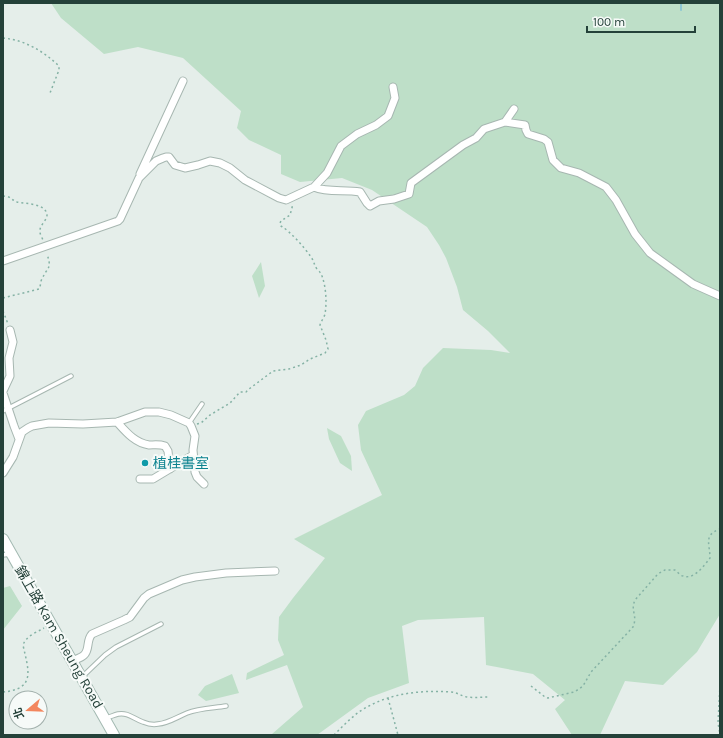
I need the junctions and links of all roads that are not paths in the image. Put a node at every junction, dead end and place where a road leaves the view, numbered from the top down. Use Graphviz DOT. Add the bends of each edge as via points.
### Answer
graph roads {
  1 [pos="183,81"];
  2 [pos="393,87"];
  3 [pos="514,109"];
  4 [pos="505,122"];
  5 [pos="138,178"];
  6 [pos="314,187"];
  7 [pos="3,261"];
  8 [pos="720,296"];
  9 [pos="10,330"];
  10 [pos="72,376"];
  11 [pos="202,404"];
  12 [pos="5,410"];
  13 [pos="117,422"];
  14 [pos="189,423"];
  15 [pos="19,439"];
  16 [pos="194,455"];
  17 [pos="170,469"];
  18 [pos="3,473"];
  19 [pos="140,479"];
  20 [pos="204,484"];
  21 [pos="3,540"];
  22 [pos="7,554"];
  23 [pos="275,571"];
  24 [pos="161,624"];
  25 [pos="72,661"];
  26 [pos="82,678"];
  27 [pos="226,706"];
  28 [pos="105,719"];
  29 [pos="114,735"];
  1 -- 5 [label="street"];
  2 -- 6 [label="street" via="395,98 388,116 341,146 327,173"];
  3 -- 4 [label="street"];
  4 -- 6 [label="street" via="484,129 476,138 412,183 409,194 379,200 370,206 360,192 319,190"];
  4 -- 8 [label="street" via="525,125 528,134 548,142 553,160 561,168 579,173 606,187 650,253 693,284"];
  5 -- 6 [label="street" via="156,161 166,156 175,165 185,168 210,161 220,163 245,180 286,200"];
  5 -- 7 [label="street" via="118,221"];
  9 -- 12 [label="street" via="13,342 9,358 10,376 3,391"];
  10 -- 12 [label="lane"];
  11 -- 14 [label="lane"];
  12 -- 15 [label="street"];
  13 -- 14 [label="street" via="154,411"];
  13 -- 15 [label="street" via="41,424 22,432"];
  13 -- 17 [label="street" via="134,439 149,445 165,446"];
  14 -- 16 [label="street" via="195,436"];
  15 -- 18 [label="street" via="13,457"];
  16 -- 17 [label="street"];
  16 -- 20 [label="street" via="195,472"];
  17 -- 19 [label="street" via="153,479"];
  21 -- 22 [label="main road, 錦上路 Kam Sheung Road"];
  22 -- 25 [label="main road, 錦上路 Kam Sheung Road"];
  23 -- 25 [label="street" via="195,577 158,590 144,598 130,617 92,634 86,654"];
  24 -- 26 [label="lane" via="116,647"];
  25 -- 26 [label="main road, 錦上路 Kam Sheung Road"];
  26 -- 28 [label="main road, 錦上路 Kam Sheung Road"];
  27 -- 28 [label="lane" via="198,710 159,724 148,724 125,714"];
  28 -- 29 [label="main road, 錦上路 Kam Sheung Road"];
}
